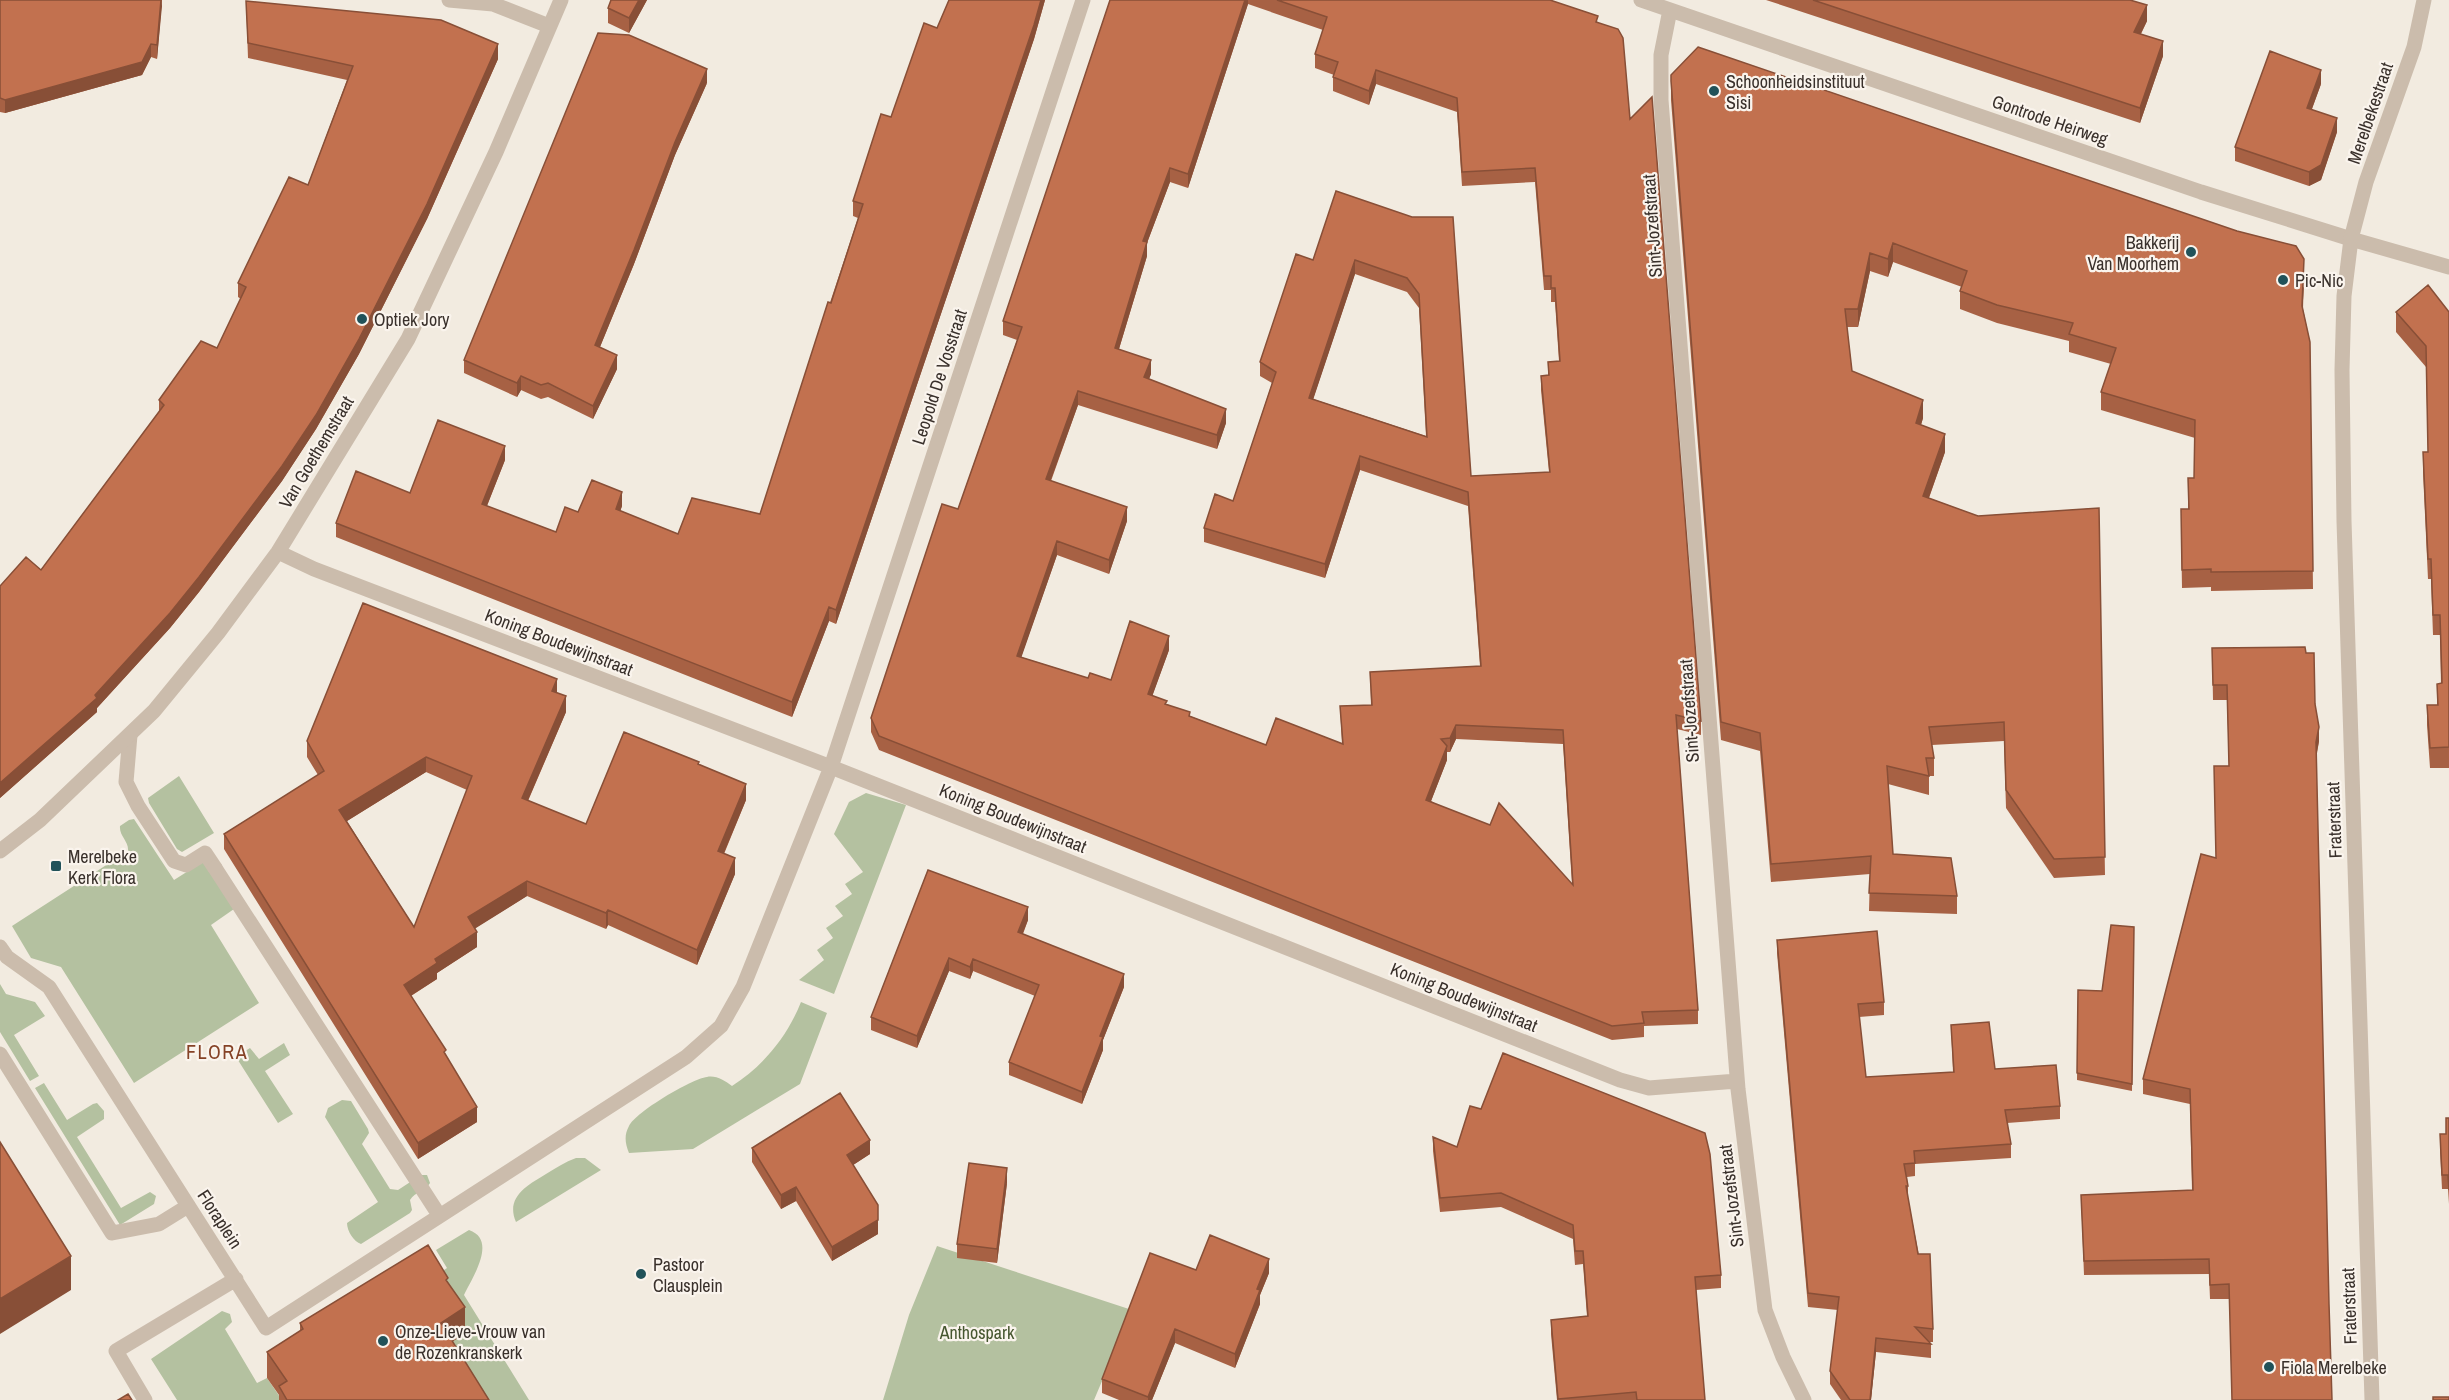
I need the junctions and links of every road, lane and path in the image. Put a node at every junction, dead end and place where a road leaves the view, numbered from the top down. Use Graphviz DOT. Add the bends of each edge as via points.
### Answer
graph roads {
  1 [pos="449,0"];
  2 [pos="561,0"];
  3 [pos="1083,0"];
  4 [pos="1641,0"];
  5 [pos="2424,0"];
  6 [pos="1670,10"];
  7 [pos="549,26"];
  8 [pos="2351,239"];
  9 [pos="2449,267"];
  10 [pos="278,552"];
  11 [pos="130,735"];
  12 [pos="831,766"];
  13 [pos="0,851"];
  14 [pos="0,947"];
  15 [pos="0,1054"];
  16 [pos="1737,1081"];
  17 [pos="188,1206"];
  18 [pos="439,1215"];
  19 [pos="236,1280"];
  20 [pos="145,1400"];
  21 [pos="1804,1400"];
  22 [pos="2372,1400"];
  1 -- 7 [label="street" via="493,4"];
  2 -- 7 [label="street, Van Goethemstraat"];
  3 -- 12 [label="street, Leopold De Vosstraat"];
  4 -- 6 [label="street, Gontrode Heirweg"];
  5 -- 8 [label="street, Merelbekestraat" via="2414,47 2366,182"];
  6 -- 8 [label="street, Gontrode Heirweg" via="2218,198"];
  6 -- 16 [label="street, Sint-Jozefstraat" via="1661,55 1661,100"];
  7 -- 10 [label="street, Van Goethemstraat" via="496,152 408,339"];
  8 -- 9 [label="street, Gontrode Heirweg"];
  8 -- 22 [label="street, Fraterstraat" via="2342,370 2344,510"];
  10 -- 11 [label="street, Van Goethemstraat" via="218,633"];
  10 -- 12 [label="street, Koning Boudewijnstraat"];
  11 -- 13 [label="street, Van Goethemstraat" via="40,820"];
  11 -- 18 [label="street" via="126,782 138,806 174,861 186,865 205,853"];
  12 -- 16 [label="street, Koning Boudewijnstraat" via="1620,1080 1649,1088"];
  12 -- 18 [label="street, Floraplein" via="743,987 721,1026 686,1057"];
  14 -- 17 [label="street, Floraplein" via="7,957 49,987"];
  15 -- 17 [label="street" via="112,1233 159,1224"];
  16 -- 21 [label="street, Sint-Jozefstraat" via="1765,1310"];
  17 -- 19 [label="street, Floraplein"];
  18 -- 19 [label="street, Floraplein" via="266,1328"];
  19 -- 20 [label="street" via="116,1352"];
}
